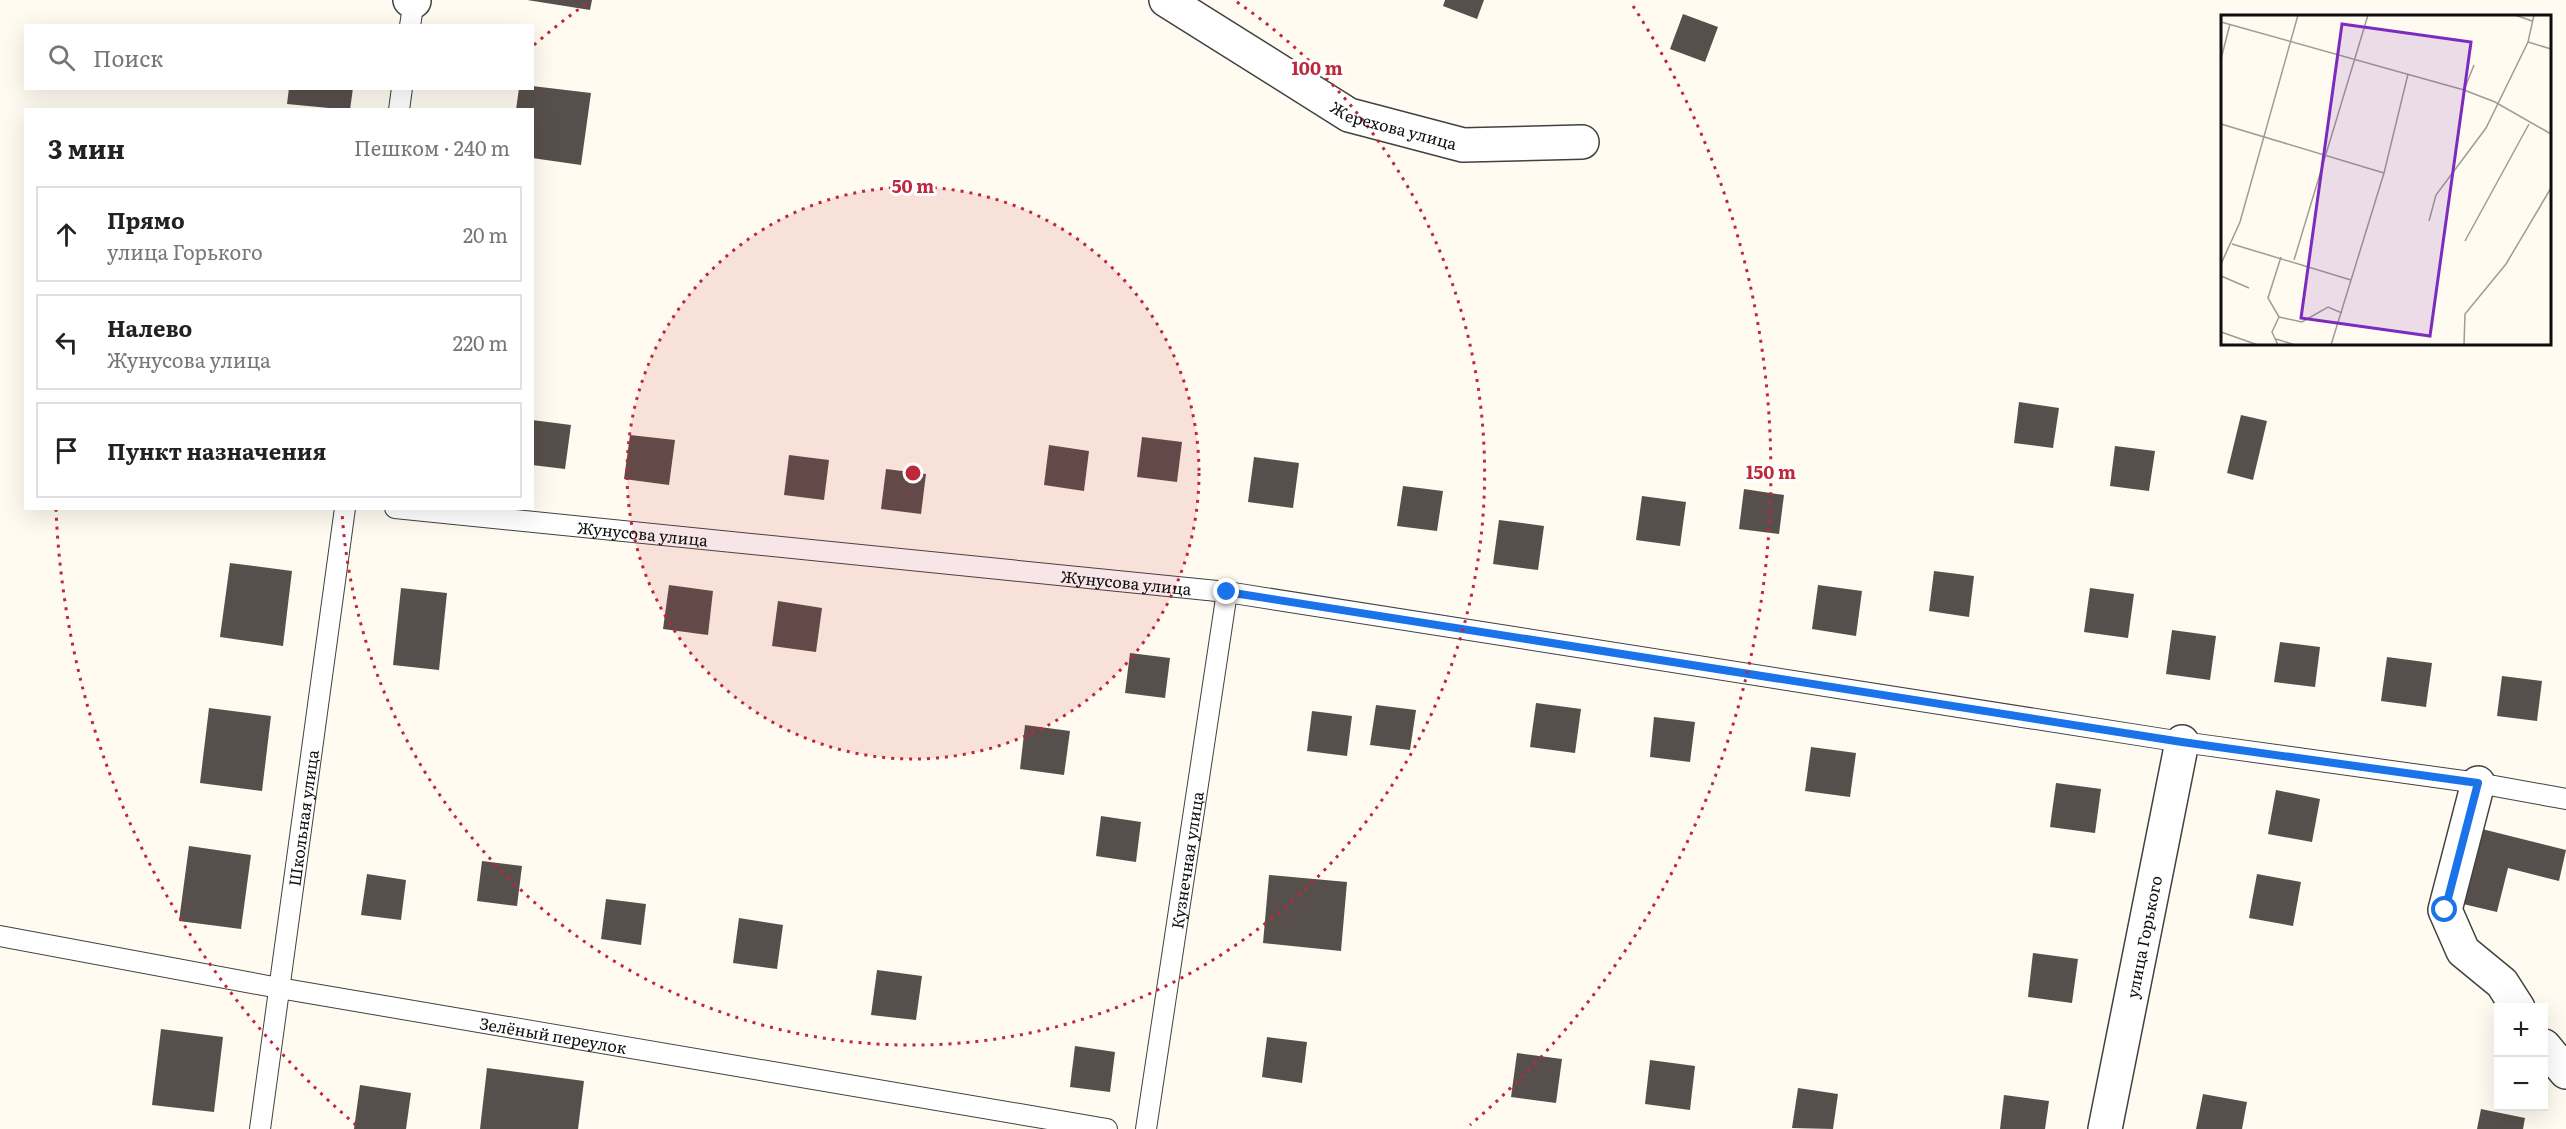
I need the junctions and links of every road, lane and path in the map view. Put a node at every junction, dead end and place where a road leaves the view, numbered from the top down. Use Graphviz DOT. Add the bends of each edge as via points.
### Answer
graph roads {
  1 [pos="1166,0"];
  2 [pos="402,90"];
  3 [pos="399,108"];
  4 [pos="1582,142"];
  5 [pos="345,510"];
  6 [pos="415,510"];
  7 [pos="1227,592"];
  8 [pos="2182,742"];
  9 [pos="2478,783"];
  10 [pos="2566,799"];
  11 [pos="0,936"];
  12 [pos="279,988"];
  13 [pos="2515,1003"];
  14 [pos="2548,1051"];
  15 [pos="2566,1072"];
  16 [pos="260,1129"];
  17 [pos="1107,1129"];
  18 [pos="1146,1129"];
  19 [pos="2105,1129"];
  1 -- 4 [label="street, Жерехова улица" via="1349,115 1463,145"];
  2 -- 3 [label="lane"];
  5 -- 12 [label="lane, Школьная улица"];
  6 -- 7 [label="lane, Жунусова улица"];
  7 -- 8 [label="lane, Жунусова улица"];
  7 -- 18 [label="lane, Кузнечная улица"];
  8 -- 9 [label="lane, Жунусова улица"];
  8 -- 19 [label="street, улица Горького"];
  9 -- 10 [label="lane, Жунусова улица"];
  9 -- 13 [label="street" via="2445,910 2463,951 2502,983"];
  11 -- 12 [label="lane, Зелёный переулок"];
  12 -- 16 [label="lane, Школьная улица"];
  12 -- 17 [label="lane, Зелёный переулок"];
  14 -- 15 [label="street"];
}
